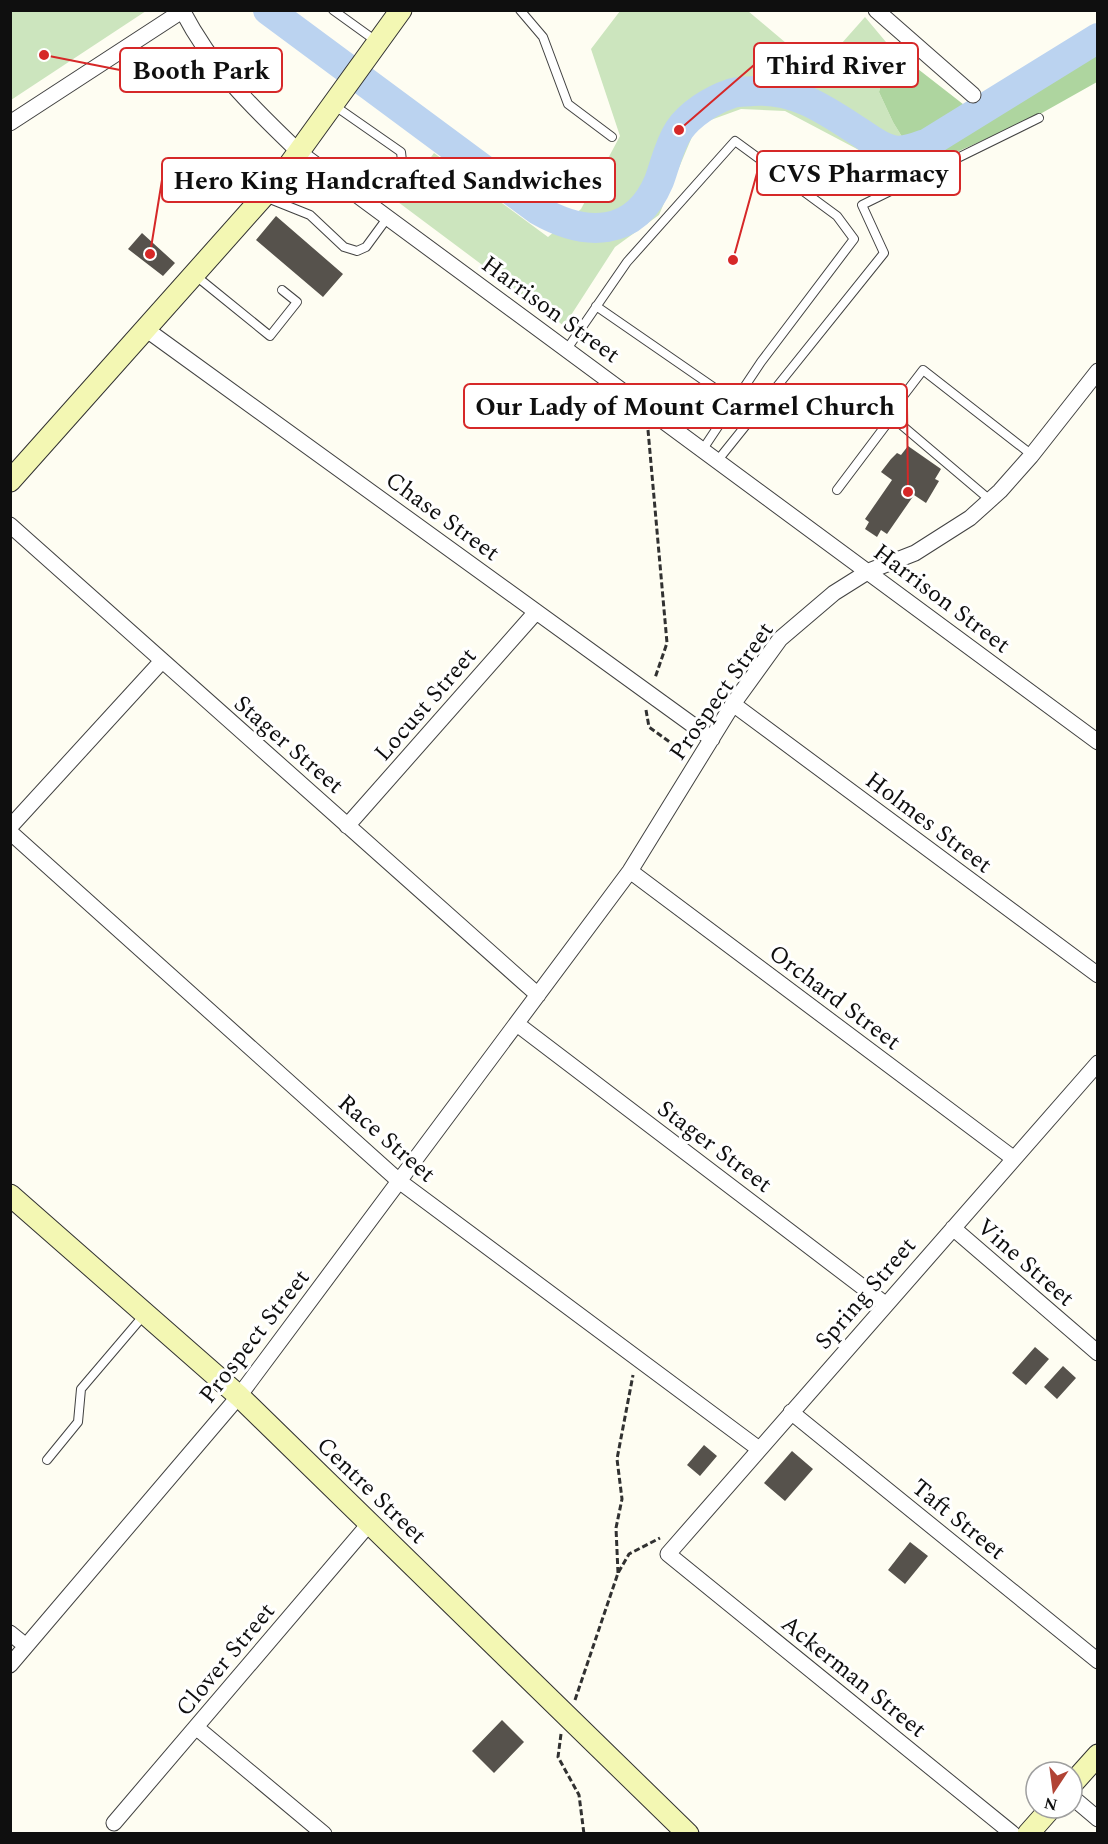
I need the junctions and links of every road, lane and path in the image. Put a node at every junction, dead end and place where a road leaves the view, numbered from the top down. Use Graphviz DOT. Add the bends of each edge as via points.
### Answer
graph roads {
  1 [pos="333,10"];
  2 [pos="401,10"];
  3 [pos="520,10"];
  4 [pos="876,10"];
  5 [pos="182,11"];
  6 [pos="374,48"];
  7 [pos="973,94"];
  8 [pos="338,100"];
  9 [pos="1039,118"];
  10 [pos="10,123"];
  11 [pos="612,137"];
  12 [pos="300,153"];
  13 [pos="264,197"];
  14 [pos="370,204"];
  15 [pos="388,217"];
  16 [pos="194,276"];
  17 [pos="282,290"];
  18 [pos="596,306"];
  19 [pos="147,330"];
  20 [pos="567,349"];
  21 [pos="1098,371"];
  22 [pos="735,402"];
  23 [pos="646,407"];
  24 [pos="892,417"];
  25 [pos="702,449"];
  26 [pos="1032,455"];
  27 [pos="718,460"];
  28 [pos="10,481"];
  29 [pos="837,490"];
  30 [pos="990,500"];
  31 [pos="10,525"];
  32 [pos="869,571"];
  33 [pos="536,612"];
  34 [pos="161,662"];
  35 [pos="644,692"];
  36 [pos="733,704"];
  37 [pos="712,739"];
  38 [pos="1098,742"];
  39 [pos="678,764"];
  40 [pos="347,826"];
  41 [pos="10,830"];
  42 [pos="630,872"];
  43 [pos="1098,975"];
  44 [pos="538,995"];
  45 [pos="517,1024"];
  46 [pos="1098,1063"];
  47 [pos="1013,1158"];
  48 [pos="399,1181"];
  49 [pos="10,1195"];
  50 [pos="953,1228"];
  51 [pos="885,1304"];
  52 [pos="145,1314"];
  53 [pos="629,1352"];
  54 [pos="1098,1353"];
  55 [pos="239,1396"];
  56 [pos="791,1412"];
  57 [pos="759,1449"];
  58 [pos="47,1460"];
  59 [pos="695,1523"];
  60 [pos="369,1524"];
  61 [pos="668,1554"];
  62 [pos="618,1573"];
  63 [pos="10,1633"];
  64 [pos="26,1646"];
  65 [pos="1098,1661"];
  66 [pos="10,1665"];
  67 [pos="569,1716"];
  68 [pos="197,1728"];
  69 [pos="1098,1755"];
  70 [pos="1084,1771"];
  71 [pos="1084,1808"];
  72 [pos="1040,1820"];
  73 [pos="1098,1820"];
  74 [pos="114,1823"];
  75 [pos="324,1833"];
  76 [pos="584,1833"];
  77 [pos="688,1833"];
  78 [pos="1013,1833"];
  79 [pos="1028,1833"];
  1 -- 6 [label="lane"];
  2 -- 6 [label="street"];
  3 -- 11 [label="lane" via="543,37 568,104"];
  4 -- 7 [label="street"];
  5 -- 10 [label="street"];
  5 -- 12 [label="street, Harrison Street" via="204,51 229,84"];
  6 -- 8 [label="street"];
  8 -- 12 [label="street"];
  8 -- 14 [label="lane" via="401,152 402,161"];
  9 -- 27 [label="lane" via="862,205 884,253"];
  12 -- 13 [label="street"];
  12 -- 14 [label="street, Harrison Street"];
  13 -- 15 [label="lane" via="310,215 344,247 357,251 366,247"];
  13 -- 16 [label="street"];
  14 -- 15 [label="street, Harrison Street"];
  15 -- 20 [label="street, Harrison Street"];
  16 -- 17 [label="lane" via="270,336 297,302"];
  16 -- 19 [label="street"];
  18 -- 20 [label="lane"];
  18 -- 22 [label="lane"];
  18 -- 22 [label="lane" via="627,262 735,141 837,216 854,239"];
  19 -- 28 [label="street"];
  19 -- 33 [label="street, Chase Street"];
  20 -- 23 [label="street, Harrison Street"];
  21 -- 26 [label="street, Prospect Street"];
  22 -- 25 [label="lane"];
  23 -- 25 [label="street, Harrison Street"];
  23 -- 35 [label="path" via="667,642 656,678"];
  24 -- 26 [label="lane" via="923,370"];
  24 -- 29 [label="lane"];
  24 -- 30 [label="lane"];
  25 -- 27 [label="street, Harrison Street"];
  26 -- 30 [label="street, Prospect Street"];
  27 -- 32 [label="street, Harrison Street"];
  30 -- 32 [label="street, Prospect Street" via="942,538"];
  31 -- 34 [label="street, Stager Street"];
  32 -- 36 [label="street, Prospect Street" via="834,593 780,639"];
  32 -- 38 [label="street, Harrison Street"];
  33 -- 35 [label="street, Chase Street"];
  33 -- 40 [label="street, Locust Street"];
  34 -- 40 [label="street, Stager Street"];
  34 -- 41 [label="street"];
  35 -- 37 [label="street, Chase Street"];
  35 -- 39 [label="path" via="649,727 674,745 681,754"];
  36 -- 37 [label="street, Prospect Street"];
  36 -- 43 [label="street, Holmes Street"];
  37 -- 42 [label="street, Prospect Street"];
  40 -- 44 [label="street, Stager Street"];
  41 -- 48 [label="street, Race Street"];
  42 -- 44 [label="street, Prospect Street"];
  42 -- 47 [label="street, Orchard Street"];
  44 -- 45 [label="street, Prospect Street"];
  45 -- 48 [label="street, Prospect Street"];
  45 -- 51 [label="street, Stager Street"];
  46 -- 47 [label="street, Spring Street"];
  47 -- 50 [label="street, Spring Street"];
  48 -- 53 [label="street, Race Street"];
  48 -- 55 [label="street, Prospect Street"];
  49 -- 52 [label="street, Centre Street"];
  50 -- 51 [label="street, Spring Street"];
  50 -- 54 [label="street, Vine Street"];
  51 -- 56 [label="street, Spring Street"];
  52 -- 55 [label="street, Centre Street"];
  52 -- 58 [label="lane" via="81,1389 78,1422"];
  53 -- 57 [label="street, Race Street"];
  53 -- 62 [label="path" via="633,1372 631,1396 618,1459 622,1499 616,1528"];
  55 -- 60 [label="street, Centre Street"];
  55 -- 64 [label="street, Prospect Street"];
  56 -- 57 [label="street, Spring Street"];
  56 -- 65 [label="street, Taft Street"];
  57 -- 59 [label="street, Spring Street"];
  59 -- 61 [label="street, Spring Street"];
  59 -- 62 [label="path" via="629,1554"];
  60 -- 67 [label="street, Centre Street"];
  60 -- 68 [label="street, Clover Street"];
  61 -- 78 [label="street, Ackerman Street"];
  62 -- 67 [label="path"];
  63 -- 64 [label="street"];
  64 -- 66 [label="street, Prospect Street"];
  67 -- 76 [label="path" via="558,1741 558,1757 579,1795"];
  67 -- 77 [label="street, Centre Street"];
  68 -- 74 [label="street, Clover Street"];
  68 -- 75 [label="street"];
  69 -- 70 [label="street"];
  71 -- 73 [label="street"];
  72 -- 79 [label="street"];
}
